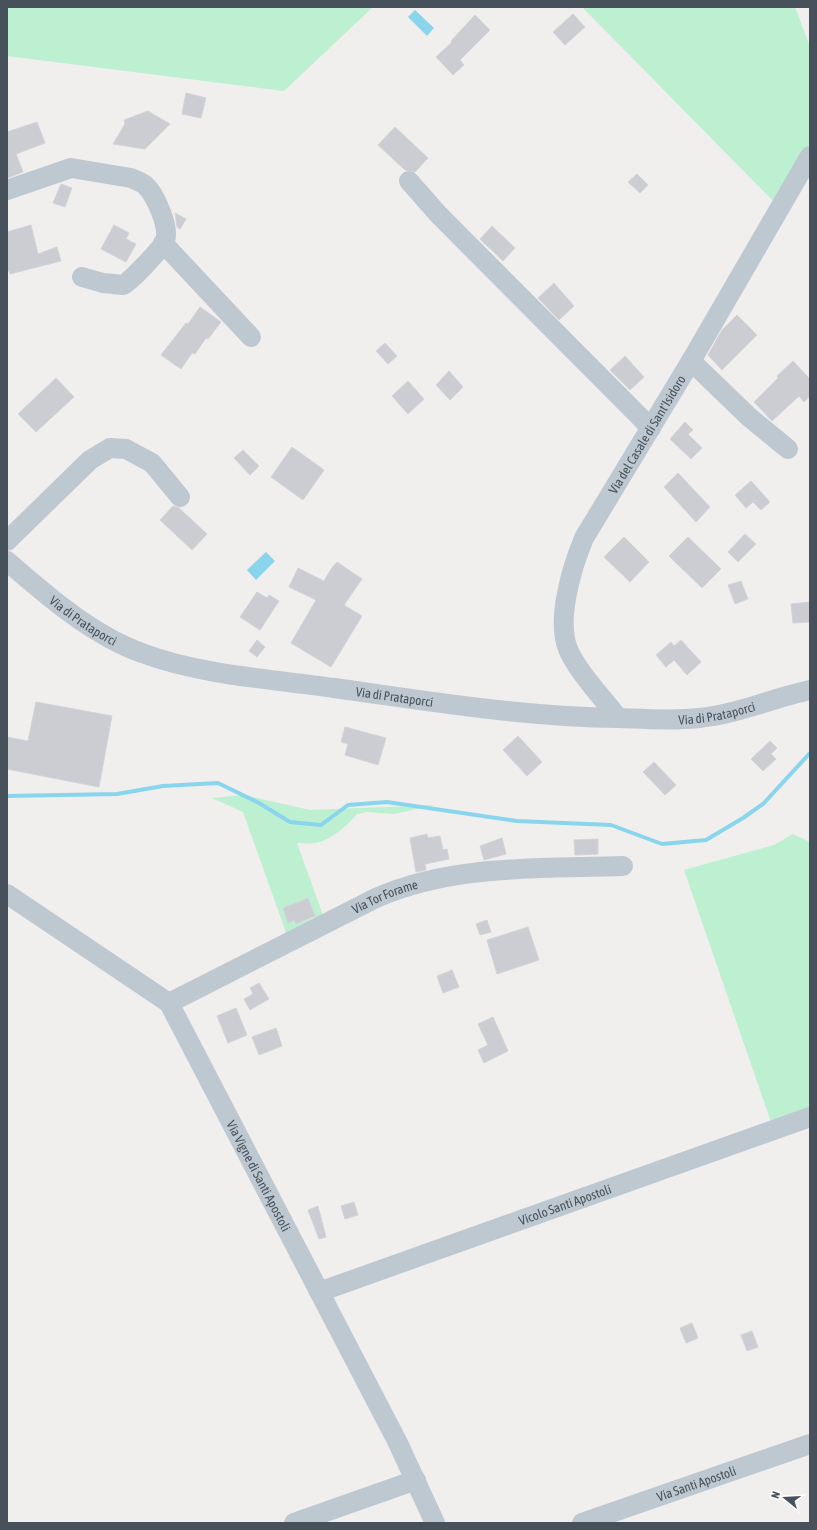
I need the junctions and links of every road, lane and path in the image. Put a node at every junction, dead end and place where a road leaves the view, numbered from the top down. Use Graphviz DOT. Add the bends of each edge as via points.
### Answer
graph roads {
  1 [pos="810,156"];
  2 [pos="409,181"];
  3 [pos="7,190"];
  4 [pos="163,243"];
  5 [pos="82,277"];
  6 [pos="252,337"];
  7 [pos="691,361"];
  8 [pos="651,428"];
  9 [pos="788,449"];
  10 [pos="180,497"];
  11 [pos="7,541"];
  12 [pos="7,561"];
  13 [pos="810,690"];
  14 [pos="618,718"];
  15 [pos="623,866"];
  16 [pos="7,894"];
  17 [pos="169,1003"];
  18 [pos="810,1117"];
  19 [pos="319,1292"];
  20 [pos="810,1444"];
  21 [pos="416,1480"];
  22 [pos="294,1523"];
  23 [pos="435,1523"];
  24 [pos="582,1523"];
  1 -- 7 [label="street, Via del Casale di Sant'Isidoro"];
  2 -- 8 [label="street" via="438,214"];
  3 -- 4 [label="street" via="71,168 136,180 149,189 156,201 166,231"];
  4 -- 5 [label="street" via="123,285"];
  4 -- 6 [label="street"];
  7 -- 8 [label="street, Via del Casale di Sant'Isidoro"];
  7 -- 9 [label="street" via="749,417"];
  8 -- 14 [label="street, Via del Casale di Sant'Isidoro" via="584,538 572,572 564,615 565,641 572,657"];
  10 -- 11 [label="street" via="152,463 126,449 110,448 90,460"];
  12 -- 14 [label="street, Via di Prataporci" via="104,635 132,649 166,661 217,671 504,711 560,717"];
  13 -- 14 [label="street, Via di Prataporci" via="710,717 673,720"];
  15 -- 17 [label="street, Via Tor Forame" via="486,871 404,887 376,898"];
  16 -- 17 [label="street, Via Vigne di Santi Apostoli"];
  17 -- 19 [label="street, Via Vigne di Santi Apostoli"];
  18 -- 19 [label="street, Vicolo Santi Apostoli"];
  19 -- 21 [label="street, Via Vigne di Santi Apostoli"];
  20 -- 24 [label="street, Via Santi Apostoli"];
  21 -- 22 [label="street"];
  21 -- 23 [label="street, Via Vigne di Santi Apostoli"];
}
